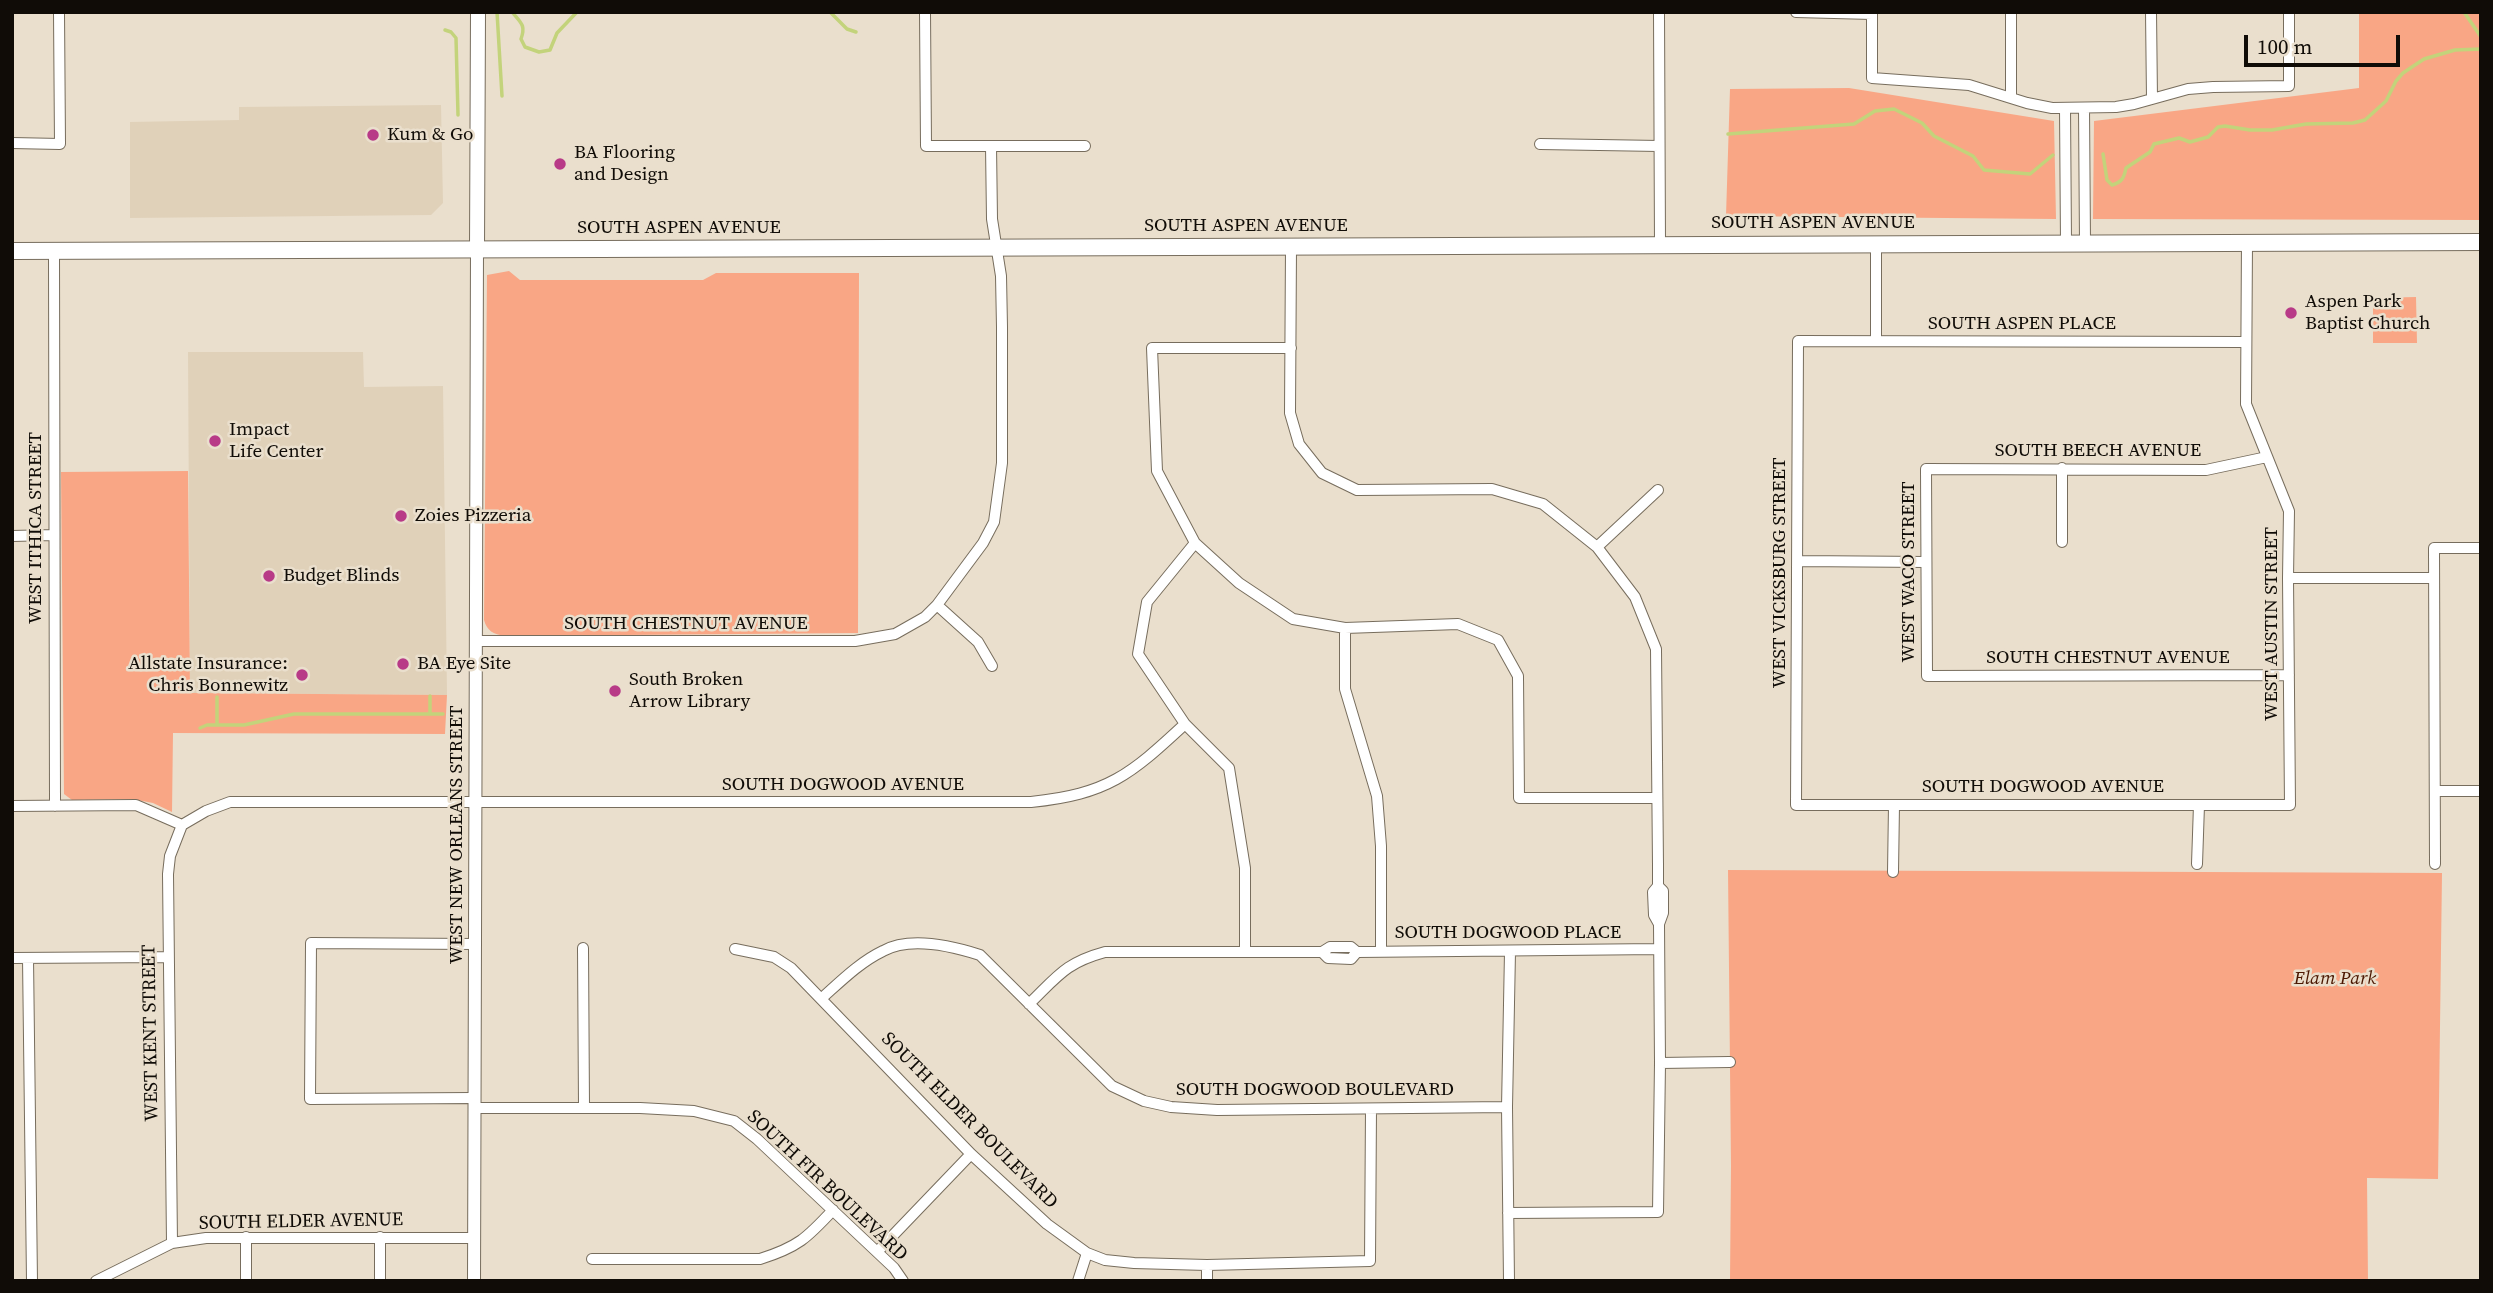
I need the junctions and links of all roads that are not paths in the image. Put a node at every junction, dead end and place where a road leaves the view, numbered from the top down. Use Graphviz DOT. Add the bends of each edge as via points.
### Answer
graph roads {
  1 [pos="59,12"];
  2 [pos="478,12"];
  3 [pos="925,12"];
  4 [pos="1659,12"];
  5 [pos="1796,12"];
  6 [pos="2011,12"];
  7 [pos="2151,12"];
  8 [pos="2288,12"];
  9 [pos="1872,13"];
  10 [pos="2011,98"];
  11 [pos="2152,99"];
  12 [pos="2065,107"];
  13 [pos="2084,108"];
  14 [pos="12,144"];
  15 [pos="1541,145"];
  16 [pos="991,146"];
  17 [pos="1085,146"];
  18 [pos="1659,146"];
  19 [pos="2246,242"];
  20 [pos="2481,242"];
  21 [pos="1876,243"];
  22 [pos="2066,243"];
  23 [pos="2085,243"];
  24 [pos="1660,245"];
  25 [pos="1291,247"];
  26 [pos="997,248"];
  27 [pos="477,250"];
  28 [pos="12,251"];
  29 [pos="54,251"];
  30 [pos="1798,341"];
  31 [pos="1876,341"];
  32 [pos="2246,342"];
  33 [pos="1291,348"];
  34 [pos="2267,457"];
  35 [pos="2062,468"];
  36 [pos="1926,469"];
  37 [pos="1658,490"];
  38 [pos="53,535"];
  39 [pos="12,536"];
  40 [pos="1195,542"];
  41 [pos="2062,542"];
  42 [pos="1597,547"];
  43 [pos="2481,548"];
  44 [pos="1797,561"];
  45 [pos="1926,562"];
  46 [pos="2288,578"];
  47 [pos="2434,578"];
  48 [pos="937,605"];
  49 [pos="1345,628"];
  50 [pos="476,641"];
  51 [pos="992,666"];
  52 [pos="2289,675"];
  53 [pos="1927,676"];
  54 [pos="1185,724"];
  55 [pos="2435,791"];
  56 [pos="2481,791"];
  57 [pos="1657,798"];
  58 [pos="477,803"];
  59 [pos="1796,805"];
  60 [pos="1894,805"];
  61 [pos="2199,805"];
  62 [pos="2290,805"];
  63 [pos="12,806"];
  64 [pos="55,806"];
  65 [pos="182,825"];
  66 [pos="2197,864"];
  67 [pos="2435,864"];
  68 [pos="1893,872"];
  69 [pos="476,944"];
  70 [pos="583,948"];
  71 [pos="735,949"];
  72 [pos="1659,950"];
  73 [pos="1381,951"];
  74 [pos="1245,952"];
  75 [pos="1510,952"];
  76 [pos="168,957"];
  77 [pos="12,958"];
  78 [pos="28,958"];
  79 [pos="822,998"];
  80 [pos="1029,1004"];
  81 [pos="1730,1062"];
  82 [pos="1660,1063"];
  83 [pos="475,1103"];
  84 [pos="584,1107"];
  85 [pos="1507,1107"];
  86 [pos="1371,1110"];
  87 [pos="971,1154"];
  88 [pos="832,1210"];
  89 [pos="1508,1213"];
  90 [pos="246,1237"];
  91 [pos="380,1237"];
  92 [pos="474,1238"];
  93 [pos="172,1243"];
  94 [pos="877,1252"];
  95 [pos="1087,1253"];
  96 [pos="592,1259"];
  97 [pos="1207,1265"];
  98 [pos="32,1281"];
  99 [pos="96,1281"];
  100 [pos="246,1281"];
  101 [pos="380,1281"];
  102 [pos="474,1281"];
  103 [pos="903,1281"];
  104 [pos="1078,1281"];
  105 [pos="1207,1281"];
  106 [pos="1509,1281"];
  1 -- 14 [label="street" via="60,144"];
  2 -- 27 [label="main road, WEST NEW ORLEANS STREET"];
  3 -- 16 [label="street" via="926,146"];
  4 -- 18 [label="street"];
  5 -- 9 [label="street"];
  6 -- 10 [label="street"];
  7 -- 11 [label="street"];
  8 -- 11 [label="street" via="2289,86 2201,88"];
  9 -- 10 [label="street" via="1872,78 1969,85"];
  10 -- 12 [label="street"];
  11 -- 13 [label="street"];
  12 -- 13 [label="street"];
  12 -- 22 [label="street"];
  13 -- 23 [label="street"];
  15 -- 18 [label="street"];
  16 -- 17 [label="street"];
  16 -- 26 [label="street"];
  18 -- 24 [label="street"];
  19 -- 20 [label="main road, SOUTH ASPEN AVENUE"];
  19 -- 23 [label="main road, SOUTH ASPEN AVENUE"];
  19 -- 32 [label="street, WEST AUSTIN STREET"];
  21 -- 22 [label="main road, SOUTH ASPEN AVENUE"];
  21 -- 24 [label="main road, SOUTH ASPEN AVENUE"];
  21 -- 31 [label="street"];
  22 -- 23 [label="main road, SOUTH ASPEN AVENUE"];
  24 -- 25 [label="main road, SOUTH ASPEN AVENUE"];
  25 -- 26 [label="main road, SOUTH ASPEN AVENUE"];
  25 -- 33 [label="street"];
  26 -- 27 [label="main road, SOUTH ASPEN AVENUE"];
  26 -- 48 [label="street" via="1002,463 995,520"];
  27 -- 29 [label="main road, SOUTH ASPEN AVENUE"];
  27 -- 50 [label="street, WEST NEW ORLEANS STREET"];
  28 -- 29 [label="main road, SOUTH ASPEN AVENUE"];
  29 -- 38 [label="street, WEST ITHICA STREET"];
  30 -- 31 [label="street, SOUTH ASPEN PLACE"];
  30 -- 44 [label="street, WEST VICKSBURG STREET"];
  31 -- 32 [label="street, SOUTH ASPEN PLACE"];
  32 -- 34 [label="street, WEST AUSTIN STREET" via="2246,404"];
  33 -- 40 [label="street" via="1152,348 1157,471"];
  33 -- 42 [label="street" via="1290,413 1299,444 1322,473 1357,490 1492,489 1543,504"];
  34 -- 35 [label="street, SOUTH BEECH AVENUE" via="2206,470"];
  34 -- 46 [label="street, WEST AUSTIN STREET" via="2289,511"];
  35 -- 36 [label="street, SOUTH BEECH AVENUE"];
  35 -- 41 [label="street"];
  36 -- 45 [label="street, WEST WACO STREET"];
  37 -- 42 [label="street"];
  38 -- 39 [label="street"];
  38 -- 64 [label="street, WEST ITHICA STREET"];
  40 -- 49 [label="street" via="1239,583 1293,619"];
  40 -- 54 [label="street" via="1147,602 1138,654"];
  42 -- 57 [label="street" via="1635,597 1656,649"];
  43 -- 47 [label="street" via="2434,548"];
  44 -- 45 [label="street"];
  44 -- 59 [label="street, WEST VICKSBURG STREET"];
  45 -- 53 [label="street, WEST WACO STREET"];
  46 -- 47 [label="street"];
  46 -- 52 [label="street, WEST AUSTIN STREET"];
  47 -- 55 [label="street"];
  48 -- 50 [label="street, SOUTH CHESTNUT AVENUE" via="895,634 855,641"];
  48 -- 51 [label="street" via="978,642"];
  49 -- 57 [label="street" via="1458,624 1498,640 1518,676 1519,798"];
  49 -- 73 [label="street" via="1345,689 1377,796"];
  50 -- 58 [label="street, WEST NEW ORLEANS STREET"];
  52 -- 53 [label="street, SOUTH CHESTNUT AVENUE"];
  52 -- 62 [label="street, WEST AUSTIN STREET"];
  54 -- 58 [label="street, SOUTH DOGWOOD AVENUE" via="1123,776 1058,800"];
  54 -- 74 [label="street" via="1229,768 1245,868"];
  55 -- 56 [label="street"];
  55 -- 67 [label="street"];
  57 -- 72 [label="street" via="1658,886 1653,892"];
  58 -- 65 [label="street" via="230,802"];
  58 -- 69 [label="street, WEST NEW ORLEANS STREET"];
  59 -- 60 [label="street, SOUTH DOGWOOD AVENUE"];
  60 -- 61 [label="street, SOUTH DOGWOOD AVENUE"];
  60 -- 68 [label="street"];
  61 -- 62 [label="street, SOUTH DOGWOOD AVENUE"];
  61 -- 66 [label="street"];
  63 -- 64 [label="street"];
  64 -- 65 [label="street" via="136,805"];
  65 -- 76 [label="street, WEST KENT STREET" via="170,856"];
  69 -- 83 [label="street, WEST NEW ORLEANS STREET"];
  69 -- 83 [label="street" via="311,943 310,1099"];
  70 -- 84 [label="street"];
  71 -- 79 [label="street, SOUTH ELDER BOULEVARD" via="774,957"];
  72 -- 75 [label="street, SOUTH DOGWOOD PLACE"];
  72 -- 82 [label="street"];
  73 -- 74 [label="street, SOUTH DOGWOOD PLACE" via="1330,947 1322,952"];
  73 -- 75 [label="street, SOUTH DOGWOOD PLACE"];
  74 -- 80 [label="street, SOUTH DOGWOOD PLACE" via="1105,952 1068,966"];
  75 -- 85 [label="street"];
  76 -- 78 [label="street"];
  76 -- 93 [label="street, WEST KENT STREET"];
  77 -- 78 [label="street"];
  78 -- 98 [label="street"];
  79 -- 80 [label="street, SOUTH DOGWOOD BOULEVARD" via="885,949 915,944 952,946 980,955"];
  79 -- 87 [label="street, SOUTH ELDER BOULEVARD"];
  80 -- 86 [label="street, SOUTH DOGWOOD BOULEVARD" via="1112,1086 1144,1101 1217,1110"];
  81 -- 82 [label="street"];
  82 -- 89 [label="street" via="1658,1212"];
  83 -- 84 [label="street, SOUTH FIR BOULEVARD"];
  83 -- 92 [label="street, WEST NEW ORLEANS STREET"];
  84 -- 88 [label="street, SOUTH FIR BOULEVARD" via="694,1111 734,1121"];
  85 -- 86 [label="street, SOUTH DOGWOOD BOULEVARD"];
  85 -- 89 [label="street"];
  86 -- 97 [label="street, SOUTH ELDER BOULEVARD" via="1370,1261"];
  87 -- 94 [label="street"];
  87 -- 95 [label="street, SOUTH ELDER BOULEVARD" via="1046,1224"];
  88 -- 94 [label="street, SOUTH FIR BOULEVARD"];
  88 -- 96 [label="street" via="805,1240 760,1259"];
  89 -- 106 [label="street"];
  90 -- 91 [label="street, SOUTH ELDER AVENUE"];
  90 -- 93 [label="street, SOUTH ELDER AVENUE"];
  90 -- 100 [label="street"];
  91 -- 92 [label="street, SOUTH ELDER AVENUE"];
  91 -- 101 [label="street"];
  92 -- 102 [label="street, WEST NEW ORLEANS STREET"];
  93 -- 99 [label="street, SOUTH ELDER AVENUE"];
  94 -- 103 [label="street, SOUTH FIR BOULEVARD"];
  95 -- 97 [label="street, SOUTH ELDER BOULEVARD" via="1134,1263"];
  95 -- 104 [label="street"];
  97 -- 105 [label="street"];
}
